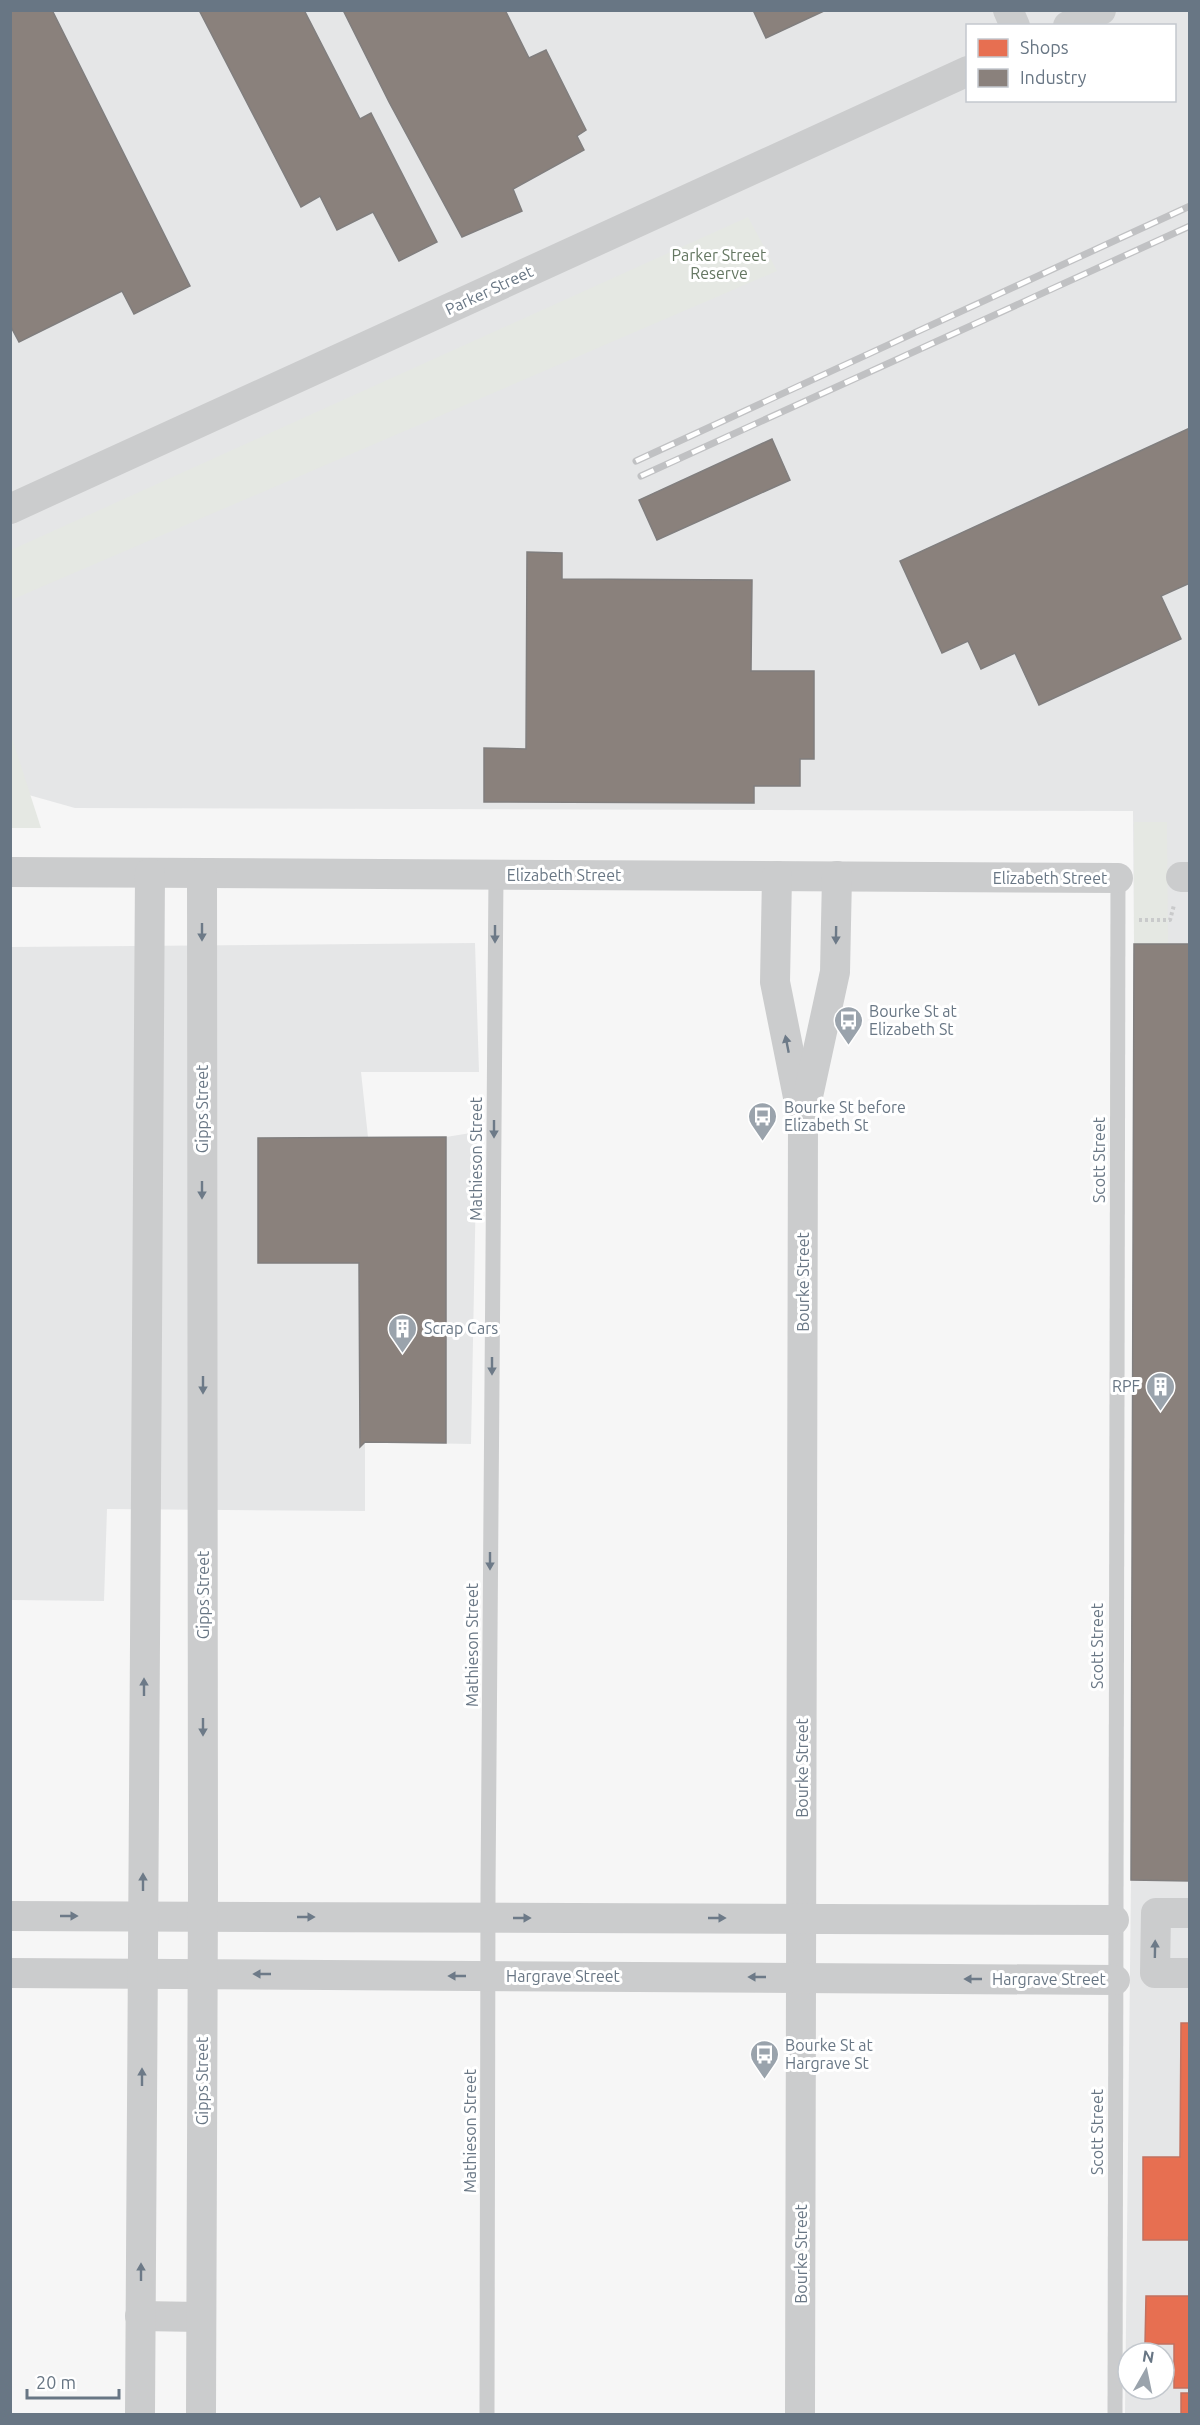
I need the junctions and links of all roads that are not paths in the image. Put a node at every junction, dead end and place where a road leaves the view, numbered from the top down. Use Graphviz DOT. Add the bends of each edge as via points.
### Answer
graph roads {
  1 [pos="1008,10"];
  2 [pos="1101,10"];
  3 [pos="1014,24"];
  4 [pos="1072,24"];
  5 [pos="966,72"];
  6 [pos="10,509"];
  7 [pos="10,872"];
  8 [pos="150,873"];
  9 [pos="202,873"];
  10 [pos="496,875"];
  11 [pos="777,876"];
  12 [pos="837,876"];
  13 [pos="1118,878"];
  14 [pos="803,1122"];
  15 [pos="1190,1913"];
  16 [pos="10,1916"];
  17 [pos="142,1916"];
  18 [pos="202,1917"];
  19 [pos="489,1918"];
  20 [pos="802,1919"];
  21 [pos="1114,1920"];
  22 [pos="10,1973"];
  23 [pos="1190,1973"];
  24 [pos="142,1974"];
  25 [pos="203,1974"];
  26 [pos="489,1976"];
  27 [pos="802,1978"];
  28 [pos="1115,1980"];
  29 [pos="140,2316"];
  30 [pos="201,2317"];
  31 [pos="140,2415"];
  32 [pos="201,2415"];
  33 [pos="488,2415"];
  34 [pos="800,2415"];
  35 [pos="1114,2415"];
  1 -- 3 [label="street"];
  2 -- 4 [label="street"];
  5 -- 6 [label="street, Parker Street"];
  7 -- 8 [label="street, Elizabeth Street"];
  8 -- 9 [label="street, Elizabeth Street"];
  17 -- 8 [label="street, one-way"];
  9 -- 10 [label="street, Elizabeth Street"];
  9 -- 18 [label="street, Gipps Street, one-way"];
  10 -- 11 [label="street, Elizabeth Street"];
  10 -- 19 [label="lane, Mathieson Street, one-way"];
  11 -- 12 [label="street, Elizabeth Street"];
  14 -- 11 [label="street, Bourke Street, one-way" via="775,982"];
  12 -- 13 [label="street, Elizabeth Street"];
  12 -- 14 [label="street, Bourke Street, one-way" via="835,972"];
  13 -- 21 [label="lane, Scott Street"];
  14 -- 20 [label="street, Bourke Street"];
  23 -- 15 [label="street, one-way" via="1155,1973 1156,1913"];
  16 -- 17 [label="street, one-way"];
  17 -- 18 [label="street"];
  17 -- 24 [label="street"];
  18 -- 19 [label="street, one-way"];
  18 -- 25 [label="street, Gipps Street"];
  19 -- 20 [label="street, one-way"];
  19 -- 26 [label="lane, Mathieson Street"];
  20 -- 21 [label="street"];
  20 -- 27 [label="street, Bourke Street"];
  21 -- 28 [label="lane, Scott Street"];
  22 -- 24 [label="street, Hargrave Street"];
  24 -- 25 [label="street, Hargrave Street"];
  29 -- 24 [label="street, one-way"];
  26 -- 25 [label="street, Hargrave Street, one-way"];
  25 -- 30 [label="street, Gipps Street"];
  27 -- 26 [label="street, Hargrave Street, one-way"];
  26 -- 33 [label="lane, Mathieson Street"];
  28 -- 27 [label="street, Hargrave Street, one-way"];
  27 -- 34 [label="street, Bourke Street"];
  28 -- 35 [label="lane, Scott Street"];
  29 -- 30 [label="street"];
  29 -- 31 [label="street"];
  30 -- 32 [label="street, Gipps Street"];
}
